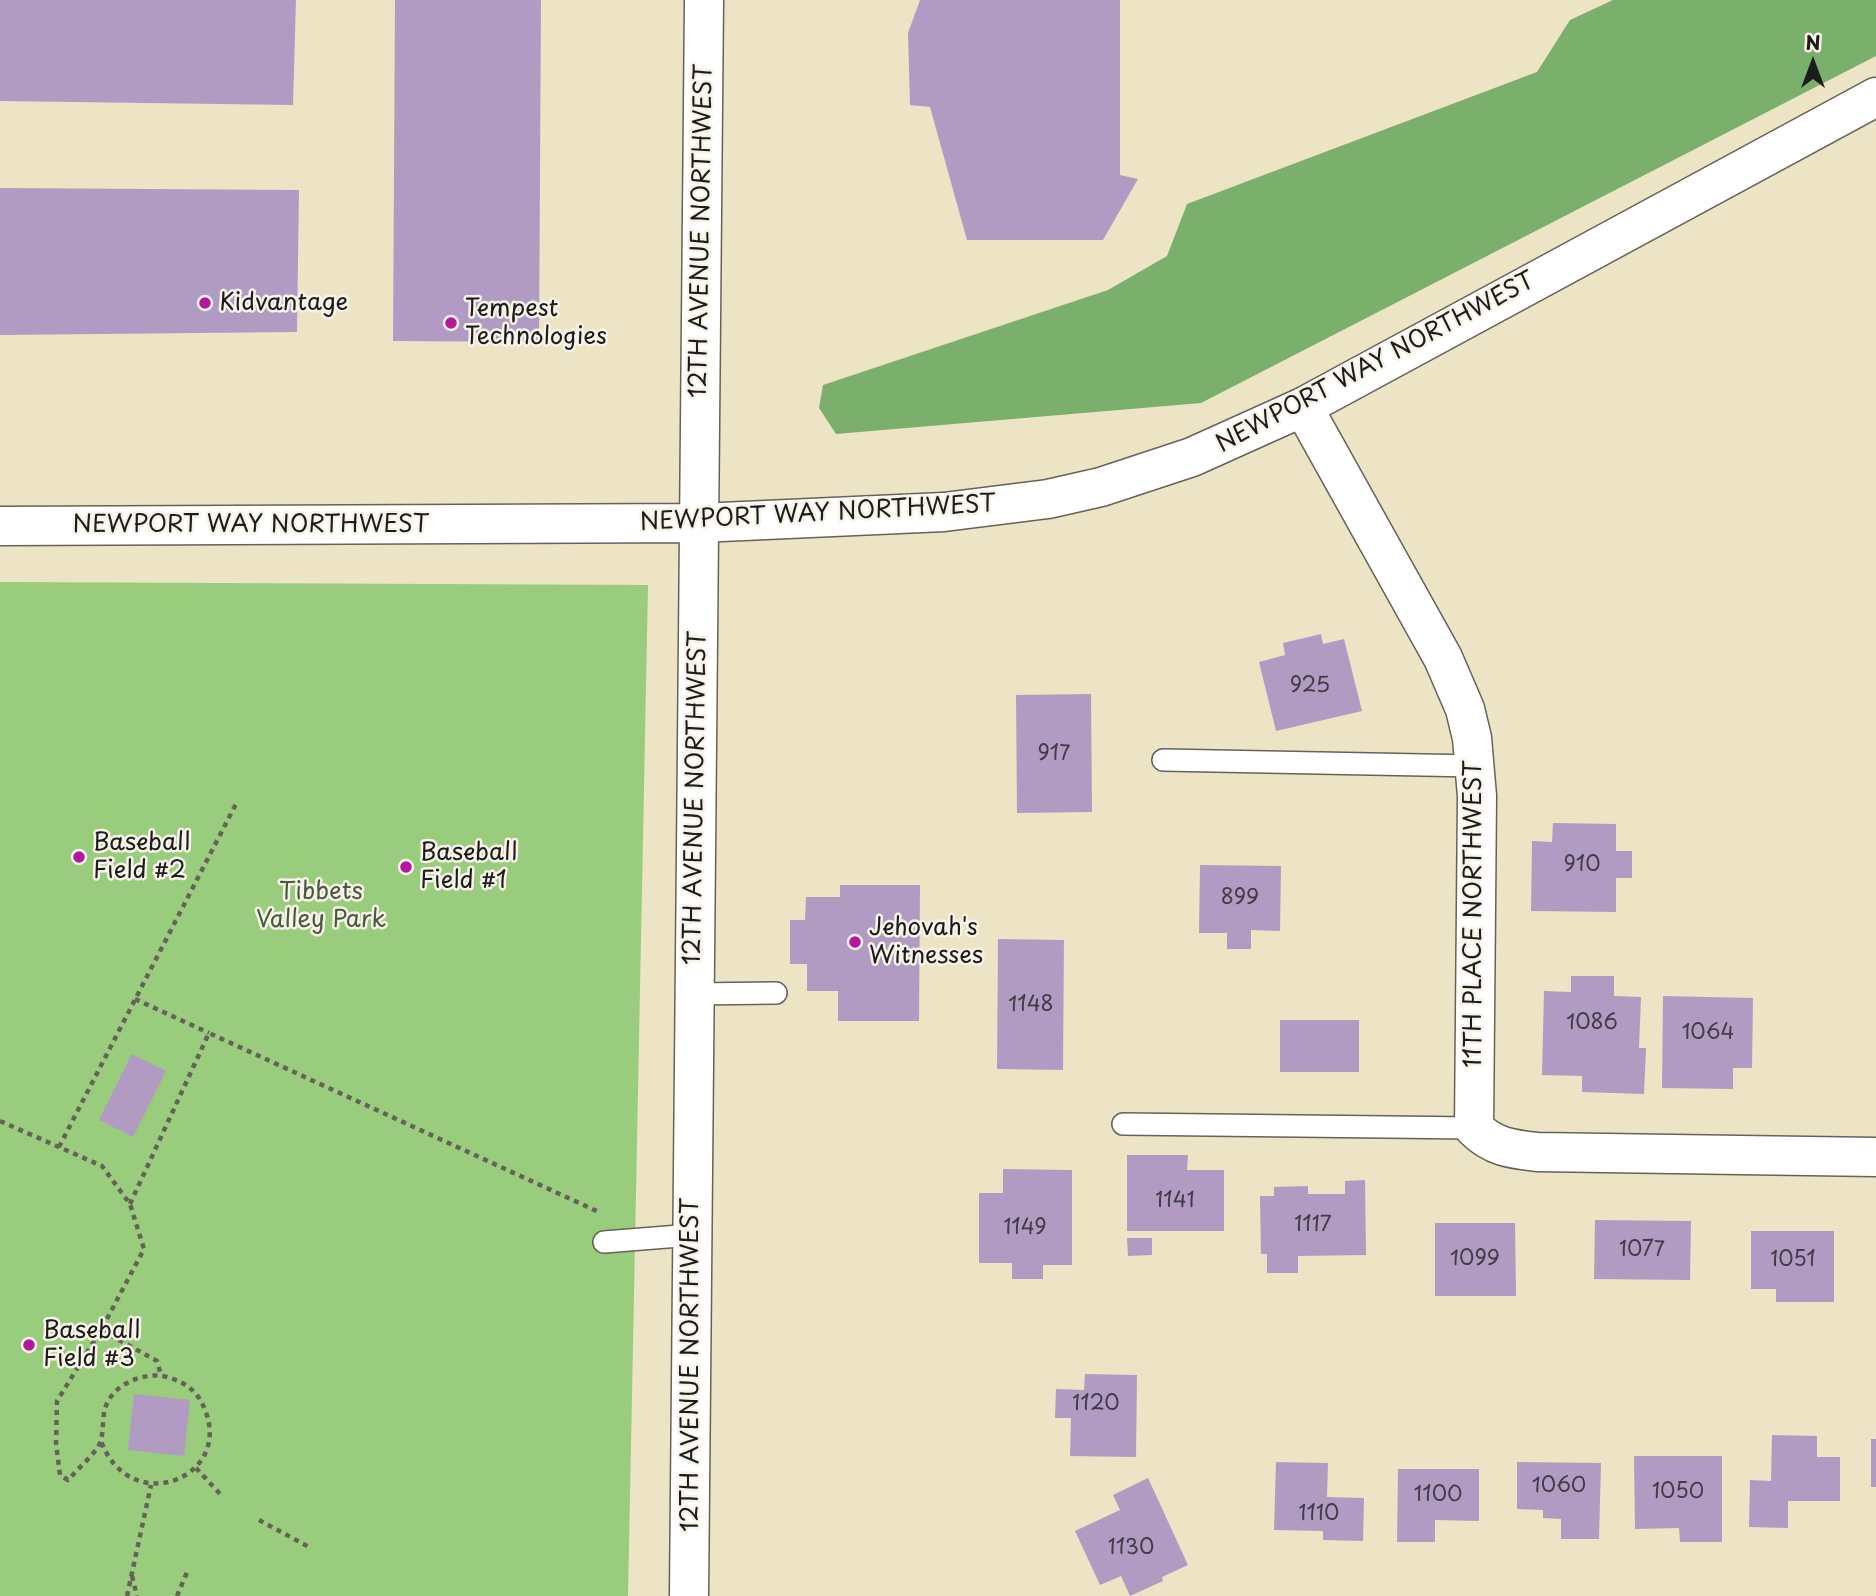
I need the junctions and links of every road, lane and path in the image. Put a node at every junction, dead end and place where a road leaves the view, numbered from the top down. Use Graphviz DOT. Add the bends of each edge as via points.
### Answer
graph roads {
  1 [pos="704,0"];
  2 [pos="1876,97"];
  3 [pos="1303,407"];
  4 [pos="699,523"];
  5 [pos="0,526"];
  6 [pos="1163,760"];
  7 [pos="1475,766"];
  8 [pos="237,802"];
  9 [pos="776,993"];
  10 [pos="693,994"];
  11 [pos="135,999"];
  12 [pos="209,1034"];
  13 [pos="0,1121"];
  14 [pos="1123,1124"];
  15 [pos="1474,1128"];
  16 [pos="59,1147"];
  17 [pos="1876,1157"];
  18 [pos="130,1203"];
  19 [pos="605,1216"];
  20 [pos="692,1236"];
  21 [pos="604,1242"];
  22 [pos="101,1329"];
  23 [pos="161,1375"];
  24 [pos="101,1441"];
  25 [pos="196,1468"];
  26 [pos="151,1485"];
  27 [pos="221,1495"];
  28 [pos="259,1520"];
  29 [pos="309,1547"];
  30 [pos="188,1570"];
  31 [pos="132,1576"];
  32 [pos="127,1596"];
  33 [pos="137,1596"];
  34 [pos="177,1596"];
  35 [pos="689,1596"];
  1 -- 4 [label="street, 12TH AVENUE NORTHWEST"];
  2 -- 3 [label="street, NEWPORT WAY NORTHWEST"];
  3 -- 4 [label="street, NEWPORT WAY NORTHWEST" via="1192,457 1048,499 897,515"];
  3 -- 7 [label="street, 11TH PLACE NORTHWEST" via="1443,658 1465,709"];
  4 -- 5 [label="street, NEWPORT WAY NORTHWEST"];
  4 -- 10 [label="street, 12TH AVENUE NORTHWEST"];
  6 -- 7 [label="lane"];
  7 -- 15 [label="street, 11TH PLACE NORTHWEST"];
  8 -- 11 [label="path"];
  9 -- 10 [label="lane"];
  10 -- 20 [label="street, 12TH AVENUE NORTHWEST"];
  11 -- 12 [label="path"];
  11 -- 16 [label="path"];
  12 -- 18 [label="path"];
  12 -- 19 [label="path"];
  13 -- 16 [label="path"];
  14 -- 15 [label="lane"];
  15 -- 17 [label="street" via="1506,1149 1536,1152"];
  16 -- 18 [label="path" via="102,1166"];
  18 -- 22 [label="path" via="144,1249"];
  20 -- 21 [label="lane"];
  20 -- 35 [label="street, 12TH AVENUE NORTHWEST"];
  22 -- 23 [label="path" via="157,1361"];
  22 -- 24 [label="path" via="57,1401 60,1475 68,1480"];
  23 -- 24 [label="path" via="133,1379 113,1394 102,1416"];
  23 -- 25 [label="path" via="182,1381 201,1398 210,1421 208,1446"];
  24 -- 26 [label="path" via="119,1471"];
  25 -- 26 [label="path" via="175,1482"];
  25 -- 27 [label="path"];
  26 -- 31 [label="path"];
  28 -- 29 [label="path"];
  30 -- 34 [label="path"];
  31 -- 32 [label="path"];
  31 -- 33 [label="path"];
}
